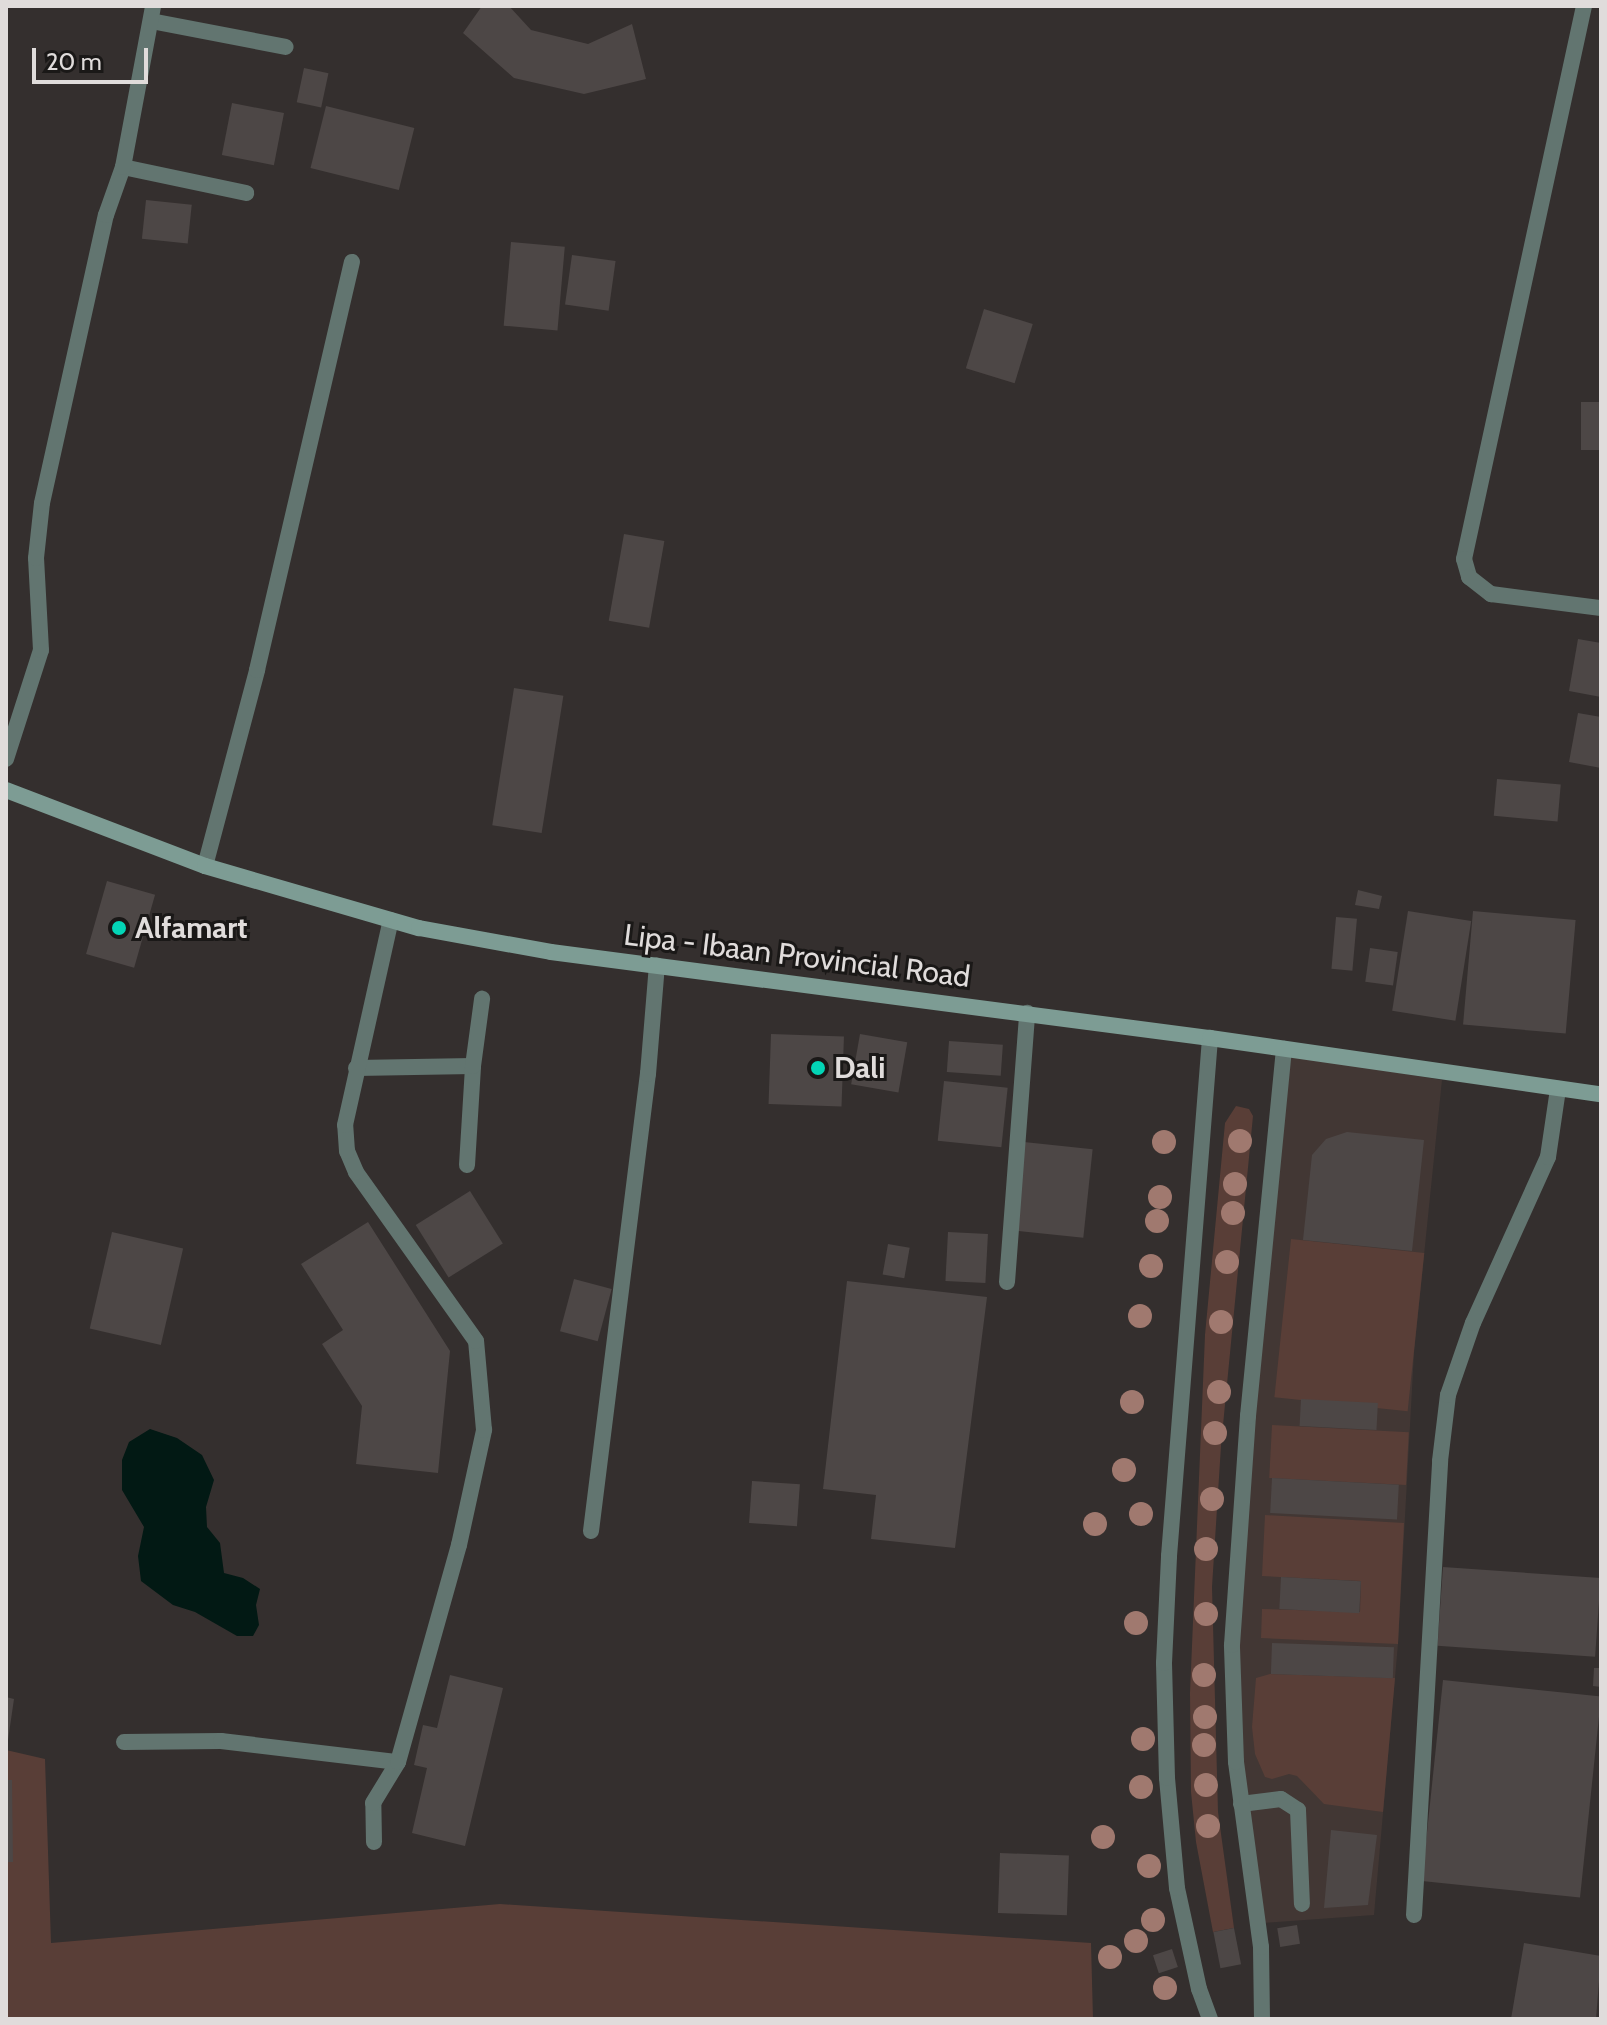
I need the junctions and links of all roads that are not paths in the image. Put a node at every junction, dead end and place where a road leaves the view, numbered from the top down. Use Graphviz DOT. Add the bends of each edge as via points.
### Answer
graph roads {
  1 [pos="1584,6"];
  2 [pos="152,14"];
  3 [pos="286,47"];
  4 [pos="123,167"];
  5 [pos="246,193"];
  6 [pos="352,262"];
  7 [pos="1601,608"];
  8 [pos="6,759"];
  9 [pos="6,790"];
  10 [pos="205,866"];
  11 [pos="391,920"];
  12 [pos="657,965"];
  13 [pos="482,999"];
  14 [pos="1027,1013"];
  15 [pos="1210,1038"];
  16 [pos="1284,1049"];
  17 [pos="473,1066"];
  18 [pos="356,1068"];
  19 [pos="1558,1089"];
  20 [pos="1601,1094"];
  21 [pos="467,1165"];
  22 [pos="1007,1282"];
  23 [pos="591,1531"];
  24 [pos="124,1742"];
  25 [pos="398,1762"];
  26 [pos="1241,1804"];
  27 [pos="374,1842"];
  28 [pos="1302,1904"];
  29 [pos="1414,1915"];
  30 [pos="1210,2019"];
  31 [pos="1262,2019"];
  1 -- 7 [label="street" via="1464,559 1469,577 1491,594"];
  2 -- 3 [label="street"];
  2 -- 4 [label="street"];
  4 -- 5 [label="street"];
  4 -- 8 [label="street" via="106,215 42,503 36,558 41,650"];
  6 -- 10 [label="street" via="261,656"];
  9 -- 10 [label="main road, Lipa - Ibaan Provincial Road"];
  10 -- 11 [label="main road, Lipa - Ibaan Provincial Road"];
  11 -- 12 [label="main road, Lipa - Ibaan Provincial Road" via="511,945"];
  11 -- 18 [label="street"];
  12 -- 14 [label="main road, Lipa - Ibaan Provincial Road"];
  12 -- 23 [label="street"];
  13 -- 17 [label="street"];
  14 -- 15 [label="main road, Lipa - Ibaan Provincial Road"];
  14 -- 22 [label="street"];
  15 -- 16 [label="main road, Lipa - Ibaan Provincial Road"];
  15 -- 30 [label="street" via="1164,1663 1177,1888"];
  16 -- 19 [label="main road, Lipa - Ibaan Provincial Road"];
  16 -- 26 [label="street" via="1232,1645"];
  17 -- 18 [label="street"];
  17 -- 21 [label="street"];
  18 -- 25 [label="street" via="345,1125 347,1151 356,1172 476,1341 484,1430 459,1545"];
  19 -- 20 [label="main road, Lipa - Ibaan Provincial Road"];
  19 -- 29 [label="street" via="1548,1157 1473,1323 1448,1395"];
  24 -- 25 [label="street" via="221,1741"];
  25 -- 27 [label="street" via="373,1803"];
  26 -- 28 [label="street" via="1281,1799 1298,1810"];
  26 -- 31 [label="street" via="1261,1947"];
}
